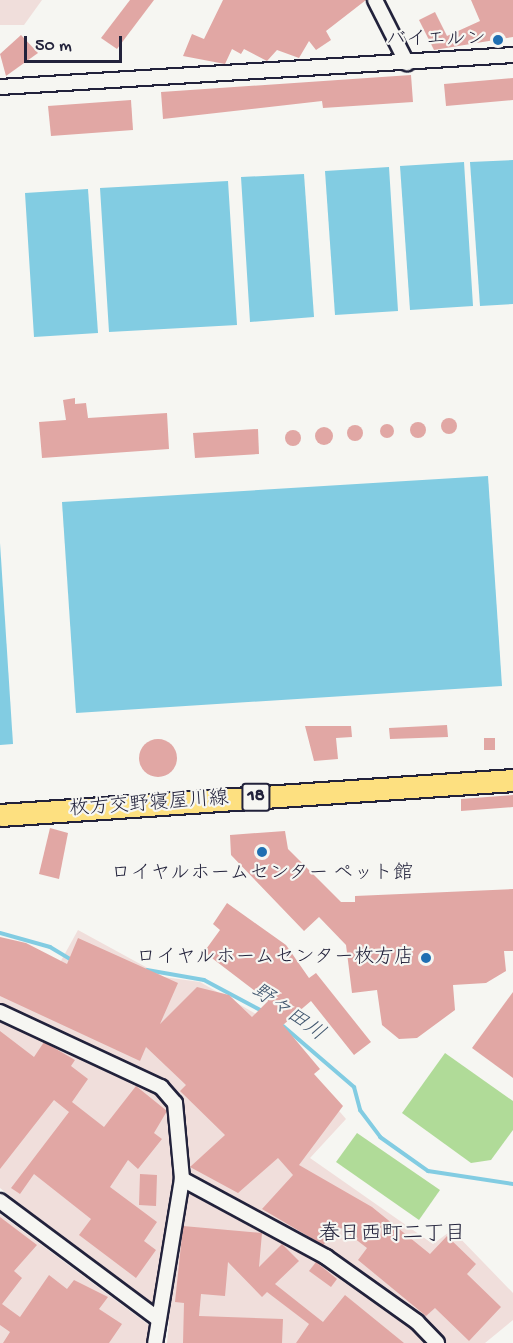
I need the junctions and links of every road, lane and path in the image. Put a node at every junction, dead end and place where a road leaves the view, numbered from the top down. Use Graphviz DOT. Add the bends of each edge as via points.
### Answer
graph roads {
  1 [pos="375,0"];
  2 [pos="513,55"];
  3 [pos="407,63"];
  4 [pos="0,87"];
  5 [pos="513,780"];
  6 [pos="0,815"];
  7 [pos="0,1012"];
  8 [pos="182,1179"];
  9 [pos="0,1201"];
  10 [pos="157,1318"];
  11 [pos="155,1343"];
  12 [pos="437,1343"];
  1 -- 3 [label="street"];
  2 -- 3 [label="street"];
  3 -- 4 [label="street"];
  5 -- 6 [label="main road, 枚方交野寝屋川線 / 18"];
  7 -- 8 [label="street" via="161,1087 175,1103 181,1123"];
  8 -- 10 [label="street"];
  8 -- 12 [label="street" via="326,1257"];
  9 -- 10 [label="street"];
  10 -- 11 [label="street"];
}
